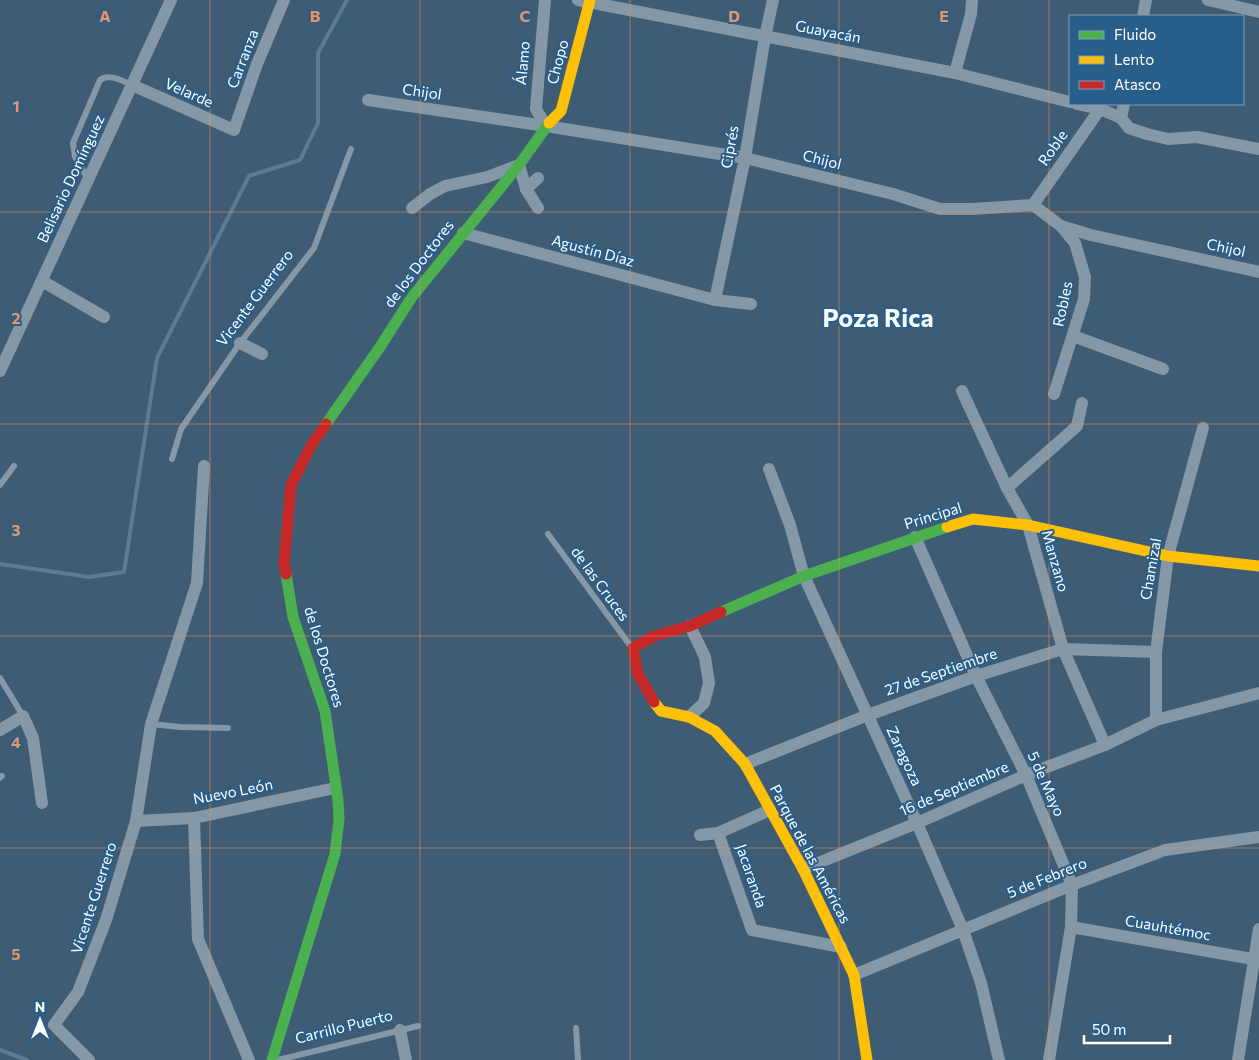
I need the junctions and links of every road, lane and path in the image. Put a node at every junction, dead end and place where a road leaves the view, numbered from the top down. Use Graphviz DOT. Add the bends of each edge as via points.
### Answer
graph roads {
  1 [pos="172,0"];
  2 [pos="284,0"];
  3 [pos="545,0"];
  4 [pos="773,0"];
  5 [pos="972,0"];
  6 [pos="1146,0"];
  7 [pos="1208,0"];
  8 [pos="586,1"];
  9 [pos="1259,12"];
  10 [pos="1143,15"];
  11 [pos="765,37"];
  12 [pos="955,73"];
  13 [pos="132,85"];
  14 [pos="368,100"];
  15 [pos="1069,102"];
  16 [pos="1081,105"];
  17 [pos="1124,105"];
  18 [pos="1100,110"];
  19 [pos="1122,118"];
  20 [pos="546,126"];
  21 [pos="234,130"];
  22 [pos="351,149"];
  23 [pos="1259,149"];
  24 [pos="745,158"];
  25 [pos="519,165"];
  26 [pos="538,178"];
  27 [pos="88,179"];
  28 [pos="526,189"];
  29 [pos="1033,205"];
  30 [pos="412,208"];
  31 [pos="538,208"];
  32 [pos="1061,226"];
  33 [pos="463,233"];
  34 [pos="1259,272"];
  35 [pos="42,281"];
  36 [pos="715,300"];
  37 [pos="752,304"];
  38 [pos="104,317"];
  39 [pos="1073,336"];
  40 [pos="240,343"];
  41 [pos="262,354"];
  42 [pos="2,364"];
  43 [pos="1163,369"];
  44 [pos="962,391"];
  45 [pos="1054,394"];
  46 [pos="1082,403"];
  47 [pos="1203,428"];
  48 [pos="172,459"];
  49 [pos="14,466"];
  50 [pos="204,466"];
  51 [pos="769,470"];
  52 [pos="0,486"];
  53 [pos="1007,488"];
  54 [pos="1028,525"];
  55 [pos="548,534"];
  56 [pos="915,537"];
  57 [pos="1168,556"];
  58 [pos="1259,566"];
  59 [pos="804,576"];
  60 [pos="690,626"];
  61 [pos="633,648"];
  62 [pos="1063,649"];
  63 [pos="1156,652"];
  64 [pos="976,676"];
  65 [pos="0,678"];
  66 [pos="1259,693"];
  67 [pos="868,715"];
  68 [pos="23,716"];
  69 [pos="689,717"];
  70 [pos="1156,720"];
  71 [pos="151,724"];
  72 [pos="228,728"];
  73 [pos="0,730"];
  74 [pos="1105,745"];
  75 [pos="745,764"];
  76 [pos="1026,775"];
  77 [pos="335,788"];
  78 [pos="42,803"];
  79 [pos="770,810"];
  80 [pos="194,818"];
  81 [pos="136,821"];
  82 [pos="917,823"];
  83 [pos="718,833"];
  84 [pos="700,835"];
  85 [pos="1259,837"];
  86 [pos="803,868"];
  87 [pos="1072,885"];
  88 [pos="1071,927"];
  89 [pos="1259,929"];
  90 [pos="963,930"];
  91 [pos="841,947"];
  92 [pos="1257,960"];
  93 [pos="854,975"];
  94 [pos="418,1026"];
  95 [pos="576,1028"];
  96 [pos="400,1030"];
  97 [pos="89,1060"];
  98 [pos="249,1060"];
  99 [pos="272,1060"];
  100 [pos="278,1060"];
  101 [pos="406,1060"];
  102 [pos="578,1060"];
  103 [pos="867,1060"];
  104 [pos="999,1060"];
  105 [pos="1049,1060"];
  106 [pos="1238,1060"];
  1 -- 13 [label="street, Belisario Domínguez"];
  2 -- 21 [label="street, Carranza"];
  3 -- 20 [label="street, Álamo" via="536,109"];
  4 -- 11 [label="street, Ciprés"];
  5 -- 12 [label="street"];
  6 -- 10 [label="street"];
  7 -- 9 [label="street"];
  8 -- 11 [label="street, Guayacán"];
  8 -- 20 [label="street, Chopo" via="561,111"];
  11 -- 12 [label="street, Guayacán"];
  11 -- 24 [label="street, Ciprés"];
  12 -- 15 [label="street, Guayacán"];
  13 -- 21 [label="street, Velarde"];
  13 -- 27 [label="street, Belisario Domínguez"];
  13 -- 27 [label="lane" via="112,77 100,80 73,143 75,157"];
  14 -- 20 [label="street, Chijol"];
  16 -- 18 [label="street"];
  17 -- 19 [label="street"];
  18 -- 19 [label="street"];
  18 -- 29 [label="street, Roble"];
  19 -- 23 [label="street" via="1129,128 1168,139 1197,137"];
  20 -- 24 [label="street, Chijol"];
  20 -- 25 [label="street, de los Doctores"];
  22 -- 40 [label="lane, Vicente Guerrero" via="314,248"];
  24 -- 29 [label="street, Chijol" via="893,194 940,209"];
  24 -- 36 [label="street, Ciprés"];
  25 -- 28 [label="street"];
  25 -- 30 [label="street" via="487,177 445,186"];
  25 -- 33 [label="street, de los Doctores"];
  26 -- 28 [label="street"];
  27 -- 35 [label="street, Belisario Domínguez"];
  28 -- 31 [label="street"];
  29 -- 32 [label="street, Chijol"];
  32 -- 34 [label="street, Chijol"];
  32 -- 39 [label="street, Robles" via="1075,243 1085,277 1084,299"];
  33 -- 36 [label="street, Agustín Díaz"];
  33 -- 77 [label="street, de los Doctores" via="412,297 311,446 291,485 284,563 293,617 325,711"];
  35 -- 38 [label="street"];
  35 -- 42 [label="street, Belisario Domínguez"];
  36 -- 37 [label="street, Agustín Díaz"];
  39 -- 43 [label="street"];
  39 -- 45 [label="street, Robles"];
  40 -- 41 [label="street"];
  40 -- 48 [label="lane, Vicente Guerrero" via="181,429"];
  44 -- 53 [label="street, Manzano"];
  46 -- 53 [label="street" via="1077,426"];
  47 -- 57 [label="street, Chamizal"];
  49 -- 52 [label="lane"];
  50 -- 71 [label="street, Vicente Guerrero" via="197,583"];
  51 -- 59 [label="street, Zaragoza" via="790,525"];
  53 -- 54 [label="street, Manzano"];
  54 -- 56 [label="street, Principal" via="973,519"];
  54 -- 57 [label="street, Principal"];
  54 -- 62 [label="street, Manzano"];
  55 -- 61 [label="lane, de las Cruces"];
  56 -- 59 [label="street, Principal"];
  56 -- 64 [label="street, 5 de Mayo"];
  57 -- 58 [label="street, Principal"];
  57 -- 63 [label="street, Chamizal"];
  59 -- 60 [label="street, Principal"];
  59 -- 67 [label="street, Zaragoza"];
  60 -- 61 [label="street, Principal" via="654,636"];
  60 -- 69 [label="street" via="705,657 709,682 704,703"];
  61 -- 69 [label="street, Parque de las Américas" via="637,673 661,711"];
  62 -- 63 [label="street, 27 de Septiembre"];
  62 -- 64 [label="street, 27 de Septiembre"];
  62 -- 74 [label="street, Manzano"];
  63 -- 70 [label="street, Chamizal"];
  64 -- 67 [label="street, 27 de Septiembre"];
  64 -- 76 [label="street, 5 de Mayo"];
  65 -- 68 [label="lane"];
  66 -- 70 [label="street, 16 de Septiembre"];
  67 -- 75 [label="street, 27 de Septiembre"];
  67 -- 82 [label="street, Zaragoza"];
  68 -- 73 [label="street"];
  68 -- 78 [label="street" via="33,738"];
  69 -- 75 [label="street, Parque de las Américas" via="715,731"];
  70 -- 74 [label="street, 16 de Septiembre"];
  71 -- 72 [label="lane"];
  71 -- 81 [label="street, Vicente Guerrero"];
  74 -- 76 [label="street, 16 de Septiembre"];
  75 -- 79 [label="street, Parque de las Américas"];
  76 -- 82 [label="street, 16 de Septiembre"];
  76 -- 87 [label="street, 5 de Mayo"];
  77 -- 80 [label="street, Nuevo León"];
  77 -- 99 [label="street, de los Doctores" via="339,820 335,854"];
  79 -- 83 [label="street"];
  79 -- 86 [label="street, Parque de las Américas"];
  80 -- 81 [label="street, Nuevo León"];
  80 -- 98 [label="street" via="198,939"];
  81 -- 97 [label="street, Vicente Guerrero" via="106,920 78,992 52,1027"];
  82 -- 86 [label="street, 16 de Septiembre"];
  82 -- 90 [label="street, Zaragoza"];
  83 -- 84 [label="street"];
  83 -- 91 [label="street, Jacaranda" via="752,930"];
  85 -- 87 [label="street, 5 de Febrero" via="1165,850"];
  86 -- 91 [label="street, Parque de las Américas"];
  87 -- 88 [label="street, 5 de Mayo"];
  87 -- 90 [label="street, 5 de Febrero"];
  88 -- 92 [label="street, Cuauhtémoc"];
  88 -- 105 [label="street, 5 de Mayo"];
  89 -- 92 [label="street"];
  90 -- 93 [label="street, 5 de Febrero"];
  90 -- 104 [label="street, Zaragoza" via="981,983"];
  91 -- 93 [label="street, Parque de las Américas"];
  92 -- 106 [label="street"];
  93 -- 103 [label="street, Parque de las Américas"];
  94 -- 96 [label="lane, Carrillo Puerto"];
  95 -- 102 [label="lane"];
  96 -- 100 [label="lane, Carrillo Puerto"];
  96 -- 101 [label="street"];
}
